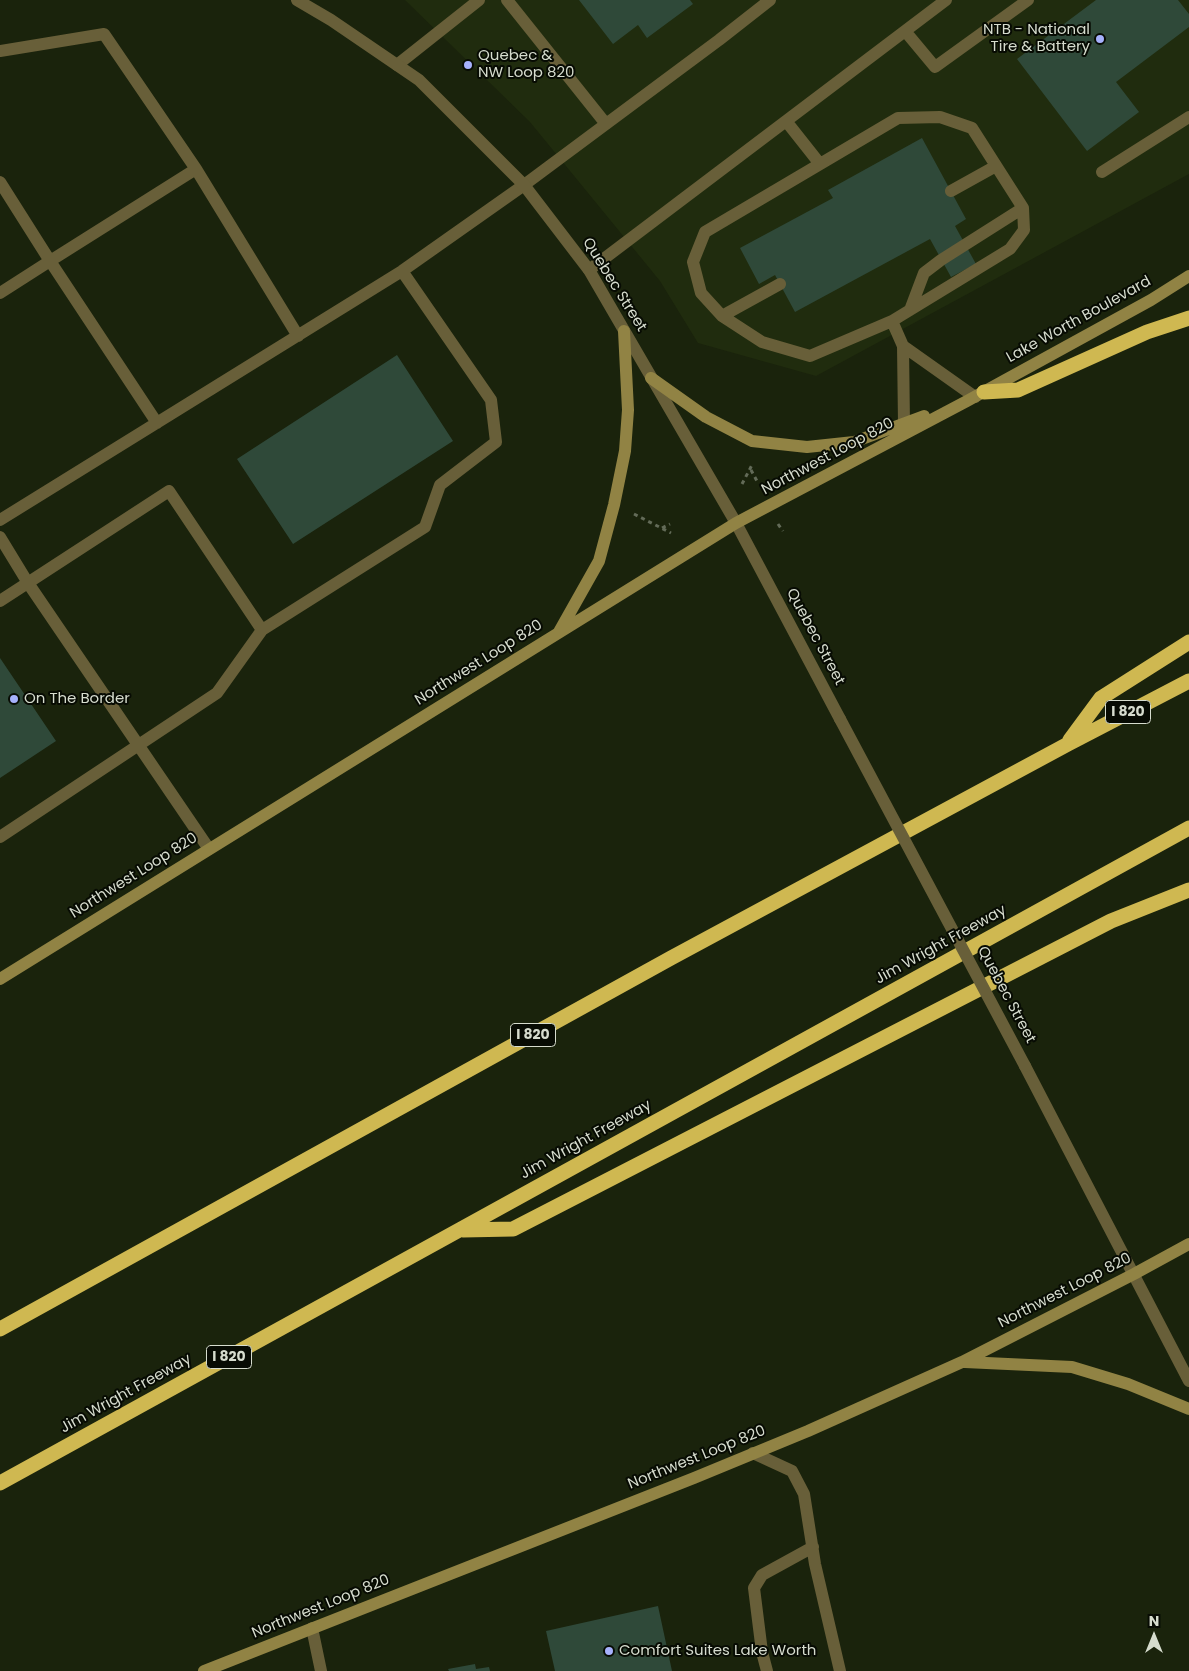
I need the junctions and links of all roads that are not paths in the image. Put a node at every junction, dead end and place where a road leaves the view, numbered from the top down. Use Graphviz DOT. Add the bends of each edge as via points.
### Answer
graph roads {
  1 [pos="297,0"];
  2 [pos="479,0"];
  3 [pos="508,0"];
  4 [pos="770,0"];
  5 [pos="946,0"];
  6 [pos="1028,0"];
  7 [pos="905,31"];
  8 [pos="0,51"];
  9 [pos="397,65"];
  10 [pos="1189,117"];
  11 [pos="786,121"];
  12 [pos="606,124"];
  13 [pos="820,164"];
  14 [pos="996,166"];
  15 [pos="196,169"];
  16 [pos="1102,172"];
  17 [pos="0,182"];
  18 [pos="524,185"];
  19 [pos="951,191"];
  20 [pos="1023,208"];
  21 [pos="50,261"];
  22 [pos="589,270"];
  23 [pos="402,271"];
  24 [pos="1189,276"];
  25 [pos="780,284"];
  26 [pos="0,293"];
  27 [pos="910,310"];
  28 [pos="722,316"];
  29 [pos="1189,318"];
  30 [pos="892,321"];
  31 [pos="624,331"];
  32 [pos="298,336"];
  33 [pos="903,346"];
  34 [pos="651,378"];
  35 [pos="975,397"];
  36 [pos="158,423"];
  37 [pos="904,424"];
  38 [pos="0,520"];
  39 [pos="736,523"];
  40 [pos="0,537"];
  41 [pos="28,583"];
  42 [pos="0,601"];
  43 [pos="262,630"];
  44 [pos="558,633"];
  45 [pos="1189,642"];
  46 [pos="1189,681"];
  47 [pos="1068,744"];
  48 [pos="139,746"];
  49 [pos="1189,828"];
  50 [pos="0,837"];
  51 [pos="209,849"];
  52 [pos="1189,890"];
  53 [pos="0,979"];
  54 [pos="459,1230"];
  55 [pos="1189,1244"];
  56 [pos="1134,1274"];
  57 [pos="0,1329"];
  58 [pos="962,1362"];
  59 [pos="1189,1381"];
  60 [pos="1189,1409"];
  61 [pos="753,1454"];
  62 [pos="0,1483"];
  63 [pos="812,1547"];
  64 [pos="312,1628"];
  65 [pos="204,1671"];
  66 [pos="321,1671"];
  67 [pos="767,1671"];
  68 [pos="840,1671"];
  1 -- 9 [label="street, Quebec Street"];
  2 -- 9 [label="street"];
  3 -- 12 [label="street"];
  4 -- 12 [label="street"];
  5 -- 7 [label="street"];
  6 -- 7 [label="street" via="935,67"];
  7 -- 11 [label="street"];
  8 -- 15 [label="street" via="104,34"];
  9 -- 18 [label="street, Quebec Street" via="419,80"];
  10 -- 16 [label="street"];
  11 -- 13 [label="street"];
  11 -- 22 [label="street"];
  12 -- 18 [label="street"];
  13 -- 14 [label="street" via="898,118 940,117 972,128"];
  13 -- 28 [label="street" via="705,232 693,262 701,292"];
  14 -- 19 [label="street"];
  14 -- 20 [label="street"];
  15 -- 21 [label="street"];
  15 -- 32 [label="street"];
  17 -- 21 [label="street"];
  18 -- 22 [label="street, Quebec Street"];
  18 -- 23 [label="street"];
  20 -- 27 [label="street" via="924,273"];
  20 -- 27 [label="street" via="1024,230 1010,249"];
  21 -- 26 [label="street"];
  21 -- 36 [label="street"];
  22 -- 31 [label="street, Quebec Street"];
  23 -- 32 [label="street"];
  23 -- 43 [label="street" via="491,400 496,442 440,485 425,527"];
  24 -- 35 [label="main road, Lake Worth Boulevard"];
  25 -- 28 [label="street"];
  27 -- 30 [label="street"];
  28 -- 30 [label="street" via="762,342 810,356"];
  29 -- 35 [label="highway" via="1147,332 1018,390"];
  30 -- 33 [label="street"];
  31 -- 34 [label="street, Quebec Street"];
  31 -- 44 [label="main road" via="625,451 613,509 599,561"];
  32 -- 36 [label="street"];
  33 -- 35 [label="street"];
  33 -- 37 [label="street"];
  34 -- 37 [label="main road" via="706,417 752,441 807,447 854,442"];
  34 -- 39 [label="street, Quebec Street"];
  35 -- 37 [label="main road"];
  35 -- 39 [label="main road, Northwest Loop 820"];
  36 -- 38 [label="street"];
  39 -- 44 [label="main road, Northwest Loop 820"];
  39 -- 56 [label="street, Quebec Street, bridge"];
  40 -- 41 [label="street"];
  41 -- 42 [label="street"];
  41 -- 43 [label="street" via="169,492"];
  41 -- 48 [label="street"];
  43 -- 48 [label="street" via="217,694"];
  44 -- 51 [label="main road, Northwest Loop 820"];
  45 -- 47 [label="highway" via="1101,698"];
  46 -- 47 [label="highway, I 820"];
  47 -- 57 [label="highway, I 820" via="671,958"];
  48 -- 50 [label="street"];
  48 -- 51 [label="street"];
  49 -- 54 [label="highway, Jim Wright Freeway / I 820"];
  51 -- 53 [label="main road, Northwest Loop 820"];
  52 -- 54 [label="highway" via="1111,921 513,1229"];
  54 -- 62 [label="highway, Jim Wright Freeway / I 820"];
  55 -- 56 [label="main road, Northwest Loop 820"];
  56 -- 58 [label="main road, Northwest Loop 820"];
  56 -- 59 [label="street, Quebec Street"];
  58 -- 60 [label="main road" via="1072,1367 1128,1384"];
  58 -- 61 [label="main road, Northwest Loop 820"];
  61 -- 63 [label="street" via="792,1471 804,1494"];
  61 -- 64 [label="main road, Northwest Loop 820"];
  63 -- 67 [label="street" via="762,1576 754,1588"];
  63 -- 68 [label="street"];
  64 -- 65 [label="main road, Northwest Loop 820"];
  64 -- 66 [label="street"];
}
